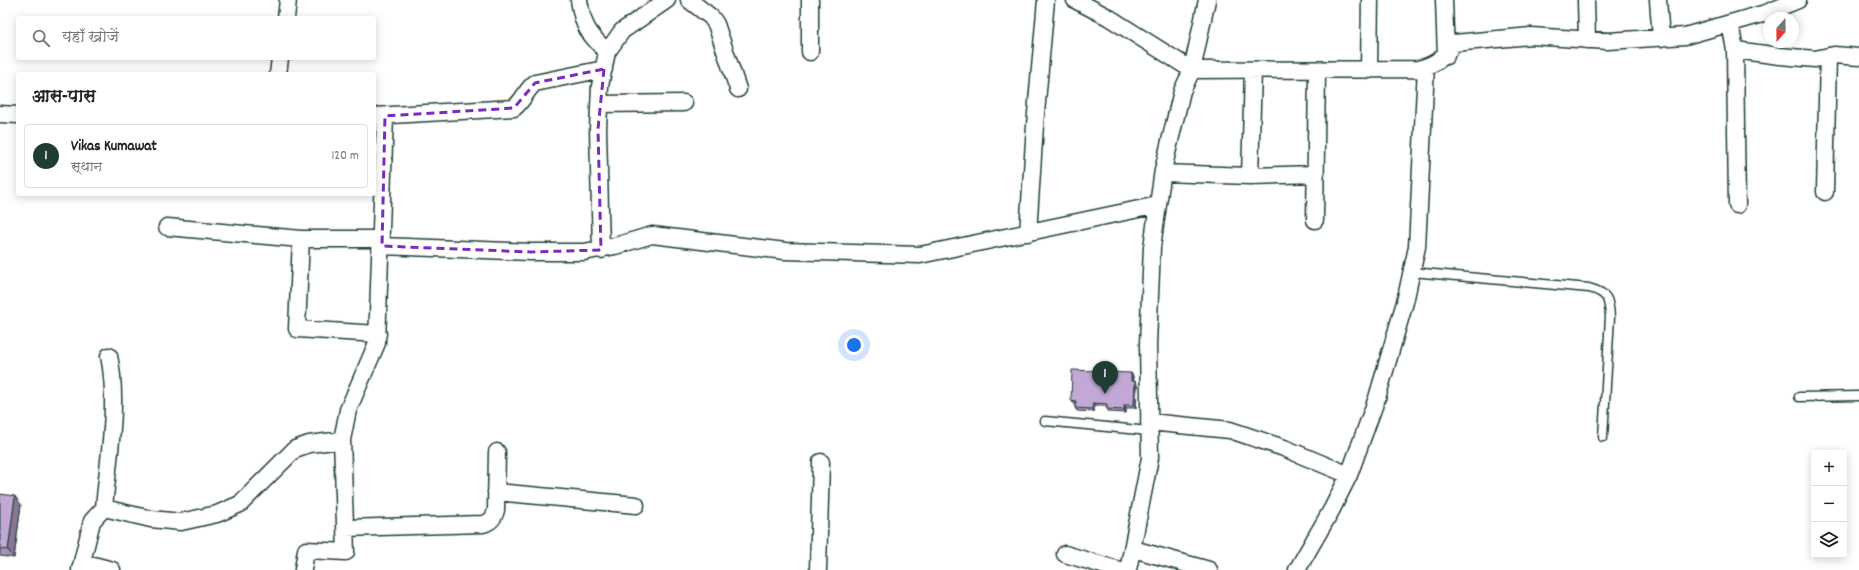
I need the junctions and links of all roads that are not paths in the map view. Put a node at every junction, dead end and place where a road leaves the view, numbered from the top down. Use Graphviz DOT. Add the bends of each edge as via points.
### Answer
graph roads {
  1 [pos="288,0"];
  2 [pos="579,0"];
  3 [pos="667,0"];
  4 [pos="689,0"];
  5 [pos="810,0"];
  6 [pos="1046,0"];
  7 [pos="1075,0"];
  8 [pos="1207,0"];
  9 [pos="1370,0"];
  10 [pos="1444,0"];
  11 [pos="1586,0"];
  12 [pos="1658,0"];
  13 [pos="1798,0"];
  14 [pos="286,16"];
  15 [pos="1730,23"];
  16 [pos="1660,38"];
  17 [pos="1587,40"];
  18 [pos="1735,50"];
  19 [pos="607,52"];
  20 [pos="810,52"];
  21 [pos="1446,56"];
  22 [pos="1828,56"];
  23 [pos="1859,57"];
  24 [pos="280,60"];
  25 [pos="1426,67"];
  26 [pos="604,69"];
  27 [pos="1192,70"];
  28 [pos="1253,70"];
  29 [pos="1317,70"];
  30 [pos="1369,70"];
  31 [pos="278,72"];
  32 [pos="738,89"];
  33 [pos="684,103"];
  34 [pos="599,104"];
  35 [pos="0,114"];
  36 [pos="16,114"];
  37 [pos="379,116"];
  38 [pos="1162,174"];
  39 [pos="1316,174"];
  40 [pos="1250,176"];
  41 [pos="1824,192"];
  42 [pos="1158,205"];
  43 [pos="1737,205"];
  44 [pos="1315,220"];
  45 [pos="167,227"];
  46 [pos="1028,232"];
  47 [pos="301,238"];
  48 [pos="382,242"];
  49 [pos="601,250"];
  50 [pos="1412,272"];
  51 [pos="378,334"];
  52 [pos="108,356"];
  53 [pos="1859,396"];
  54 [pos="1799,397"];
  55 [pos="1045,421"];
  56 [pos="1149,426"];
  57 [pos="1603,437"];
  58 [pos="342,440"];
  59 [pos="497,452"];
  60 [pos="821,462"];
  61 [pos="1349,474"];
  62 [pos="496,492"];
  63 [pos="636,505"];
  64 [pos="104,508"];
  65 [pos="345,528"];
  66 [pos="1134,549"];
  67 [pos="1064,554"];
  68 [pos="81,566"];
  69 [pos="112,570"];
  70 [pos="303,570"];
  71 [pos="818,570"];
  72 [pos="1119,570"];
  73 [pos="1128,570"];
  74 [pos="1209,570"];
  75 [pos="1297,570"];
  1 -- 14 [label="street"];
  2 -- 19 [label="street" via="582,20 591,36"];
  3 -- 19 [label="street" via="622,31"];
  4 -- 32 [label="street" via="716,24"];
  5 -- 20 [label="street"];
  6 -- 46 [label="street"];
  7 -- 27 [label="street" via="1108,17"];
  8 -- 27 [label="street"];
  9 -- 30 [label="street"];
  10 -- 21 [label="street"];
  11 -- 17 [label="street"];
  12 -- 16 [label="street"];
  13 -- 15 [label="street" via="1766,13"];
  15 -- 16 [label="street" via="1686,36"];
  15 -- 18 [label="street"];
  16 -- 17 [label="street"];
  17 -- 21 [label="street" via="1531,36 1471,41 1454,43"];
  18 -- 22 [label="street" via="1815,59"];
  18 -- 43 [label="street"];
  19 -- 26 [label="street"];
  21 -- 25 [label="street" via="1433,66"];
  22 -- 23 [label="street"];
  22 -- 41 [label="street"];
  24 -- 31 [label="street"];
  25 -- 30 [label="street"];
  25 -- 50 [label="street" via="1417,247"];
  26 -- 34 [label="street"];
  26 -- 37 [label="street" via="535,83 528,88 522,102 514,108"];
  27 -- 28 [label="street"];
  27 -- 38 [label="street" via="1182,91"];
  28 -- 29 [label="street"];
  28 -- 40 [label="street"];
  29 -- 30 [label="street"];
  29 -- 39 [label="street"];
  33 -- 34 [label="street"];
  34 -- 49 [label="street"];
  35 -- 36 [label="street"];
  37 -- 48 [label="street"];
  38 -- 40 [label="street"];
  38 -- 42 [label="street"];
  39 -- 40 [label="street"];
  39 -- 44 [label="street"];
  42 -- 46 [label="street"];
  42 -- 56 [label="street" via="1152,247 1148,336"];
  45 -- 47 [label="street"];
  46 -- 49 [label="street" via="920,255 785,251 652,235"];
  47 -- 48 [label="street"];
  47 -- 51 [label="street" via="297,330"];
  48 -- 49 [label="street" via="531,252"];
  48 -- 51 [label="street"];
  50 -- 57 [label="lane" via="1600,291 1609,302 1610,317"];
  50 -- 61 [label="street" via="1377,398"];
  51 -- 58 [label="street" via="377,343 348,410"];
  52 -- 64 [label="street" via="111,366 112,409"];
  53 -- 54 [label="lane"];
  55 -- 56 [label="lane"];
  56 -- 61 [label="street" via="1230,430"];
  56 -- 66 [label="street" via="1150,458"];
  58 -- 64 [label="street" via="295,448 240,504 217,514 181,522 151,519"];
  58 -- 65 [label="street"];
  59 -- 62 [label="street"];
  60 -- 71 [label="street"];
  61 -- 75 [label="street"];
  62 -- 63 [label="street"];
  62 -- 65 [label="street" via="494,517 489,523"];
  64 -- 68 [label="street" via="92,522"];
  65 -- 70 [label="street" via="346,552 306,550"];
  66 -- 73 [label="street"];
  66 -- 74 [label="street"];
  67 -- 72 [label="street"];
  68 -- 69 [label="street"];
}
